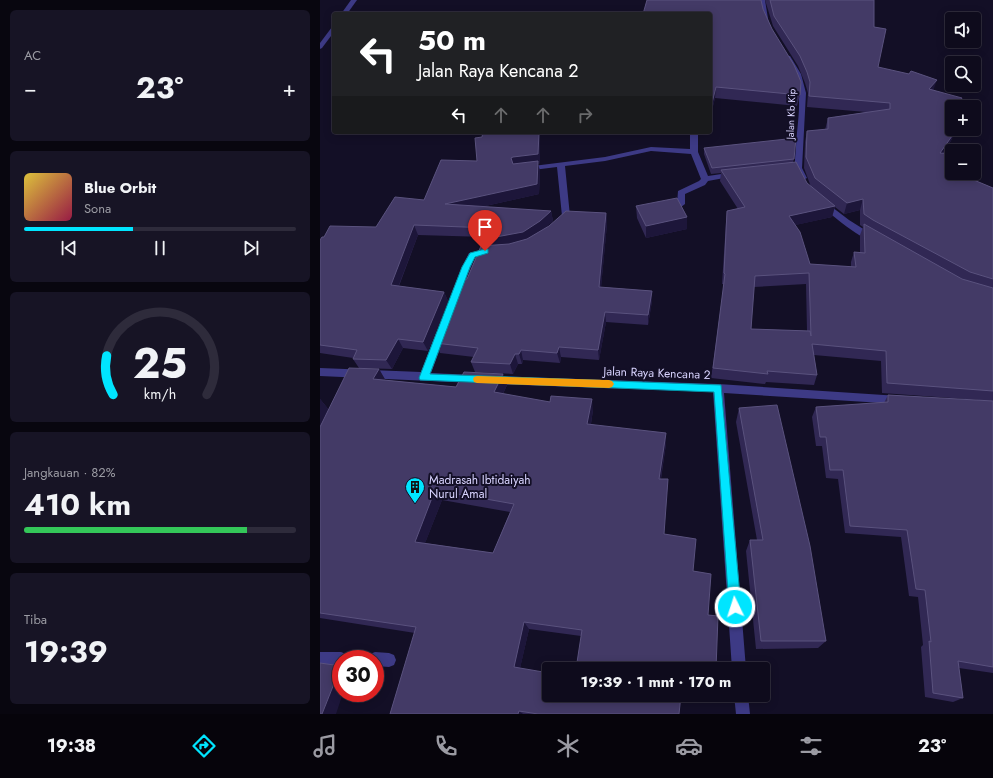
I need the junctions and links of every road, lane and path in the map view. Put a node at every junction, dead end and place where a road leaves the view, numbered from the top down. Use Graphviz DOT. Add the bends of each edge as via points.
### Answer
graph roads {
  1 [pos="354,0"];
  2 [pos="762,0"];
  3 [pos="345,12"];
  4 [pos="770,30"];
  5 [pos="332,31"];
  6 [pos="320,48"];
  7 [pos="785,53"];
  8 [pos="694,134"];
  9 [pos="694,152"];
  10 [pos="561,164"];
  11 [pos="518,170"];
  12 [pos="745,173"];
  13 [pos="705,179"];
  14 [pos="806,185"];
  15 [pos="820,200"];
  16 [pos="682,204"];
  17 [pos="556,227"];
  18 [pos="882,244"];
  19 [pos="500,250"];
  20 [pos="454,301"];
  21 [pos="446,322"];
  22 [pos="320,372"];
  23 [pos="424,378"];
  24 [pos="718,388"];
  25 [pos="907,401"];
  26 [pos="320,659"];
  27 [pos="332,659"];
  28 [pos="384,660"];
  29 [pos="389,660"];
  30 [pos="738,662"];
  31 [pos="742,702"];
  32 [pos="743,714"];
  1 -- 3 [label="street"];
  2 -- 4 [label="street"];
  5 -- 6 [label="street"];
  7 -- 14 [label="street, Jalan Kb Kip" via="797,70 804,93 795,168"];
  8 -- 9 [label="street"];
  9 -- 10 [label="street" via="651,149 605,159"];
  9 -- 13 [label="street"];
  10 -- 11 [label="street"];
  10 -- 17 [label="street" via="566,216"];
  12 -- 13 [label="street"];
  13 -- 16 [label="street" via="681,193"];
  15 -- 18 [label="street" via="846,222"];
  19 -- 20 [label="street" via="472,255"];
  21 -- 23 [label="street"];
  22 -- 23 [label="street, Jalan Raya Kencana 2" via="350,378"];
  23 -- 24 [label="street, Jalan Raya Kencana 2"];
  24 -- 25 [label="street, Jalan Raya Kencana 2"];
  24 -- 30 [label="street"];
  26 -- 27 [label="street"];
  28 -- 29 [label="street"];
  31 -- 32 [label="street"];
}
